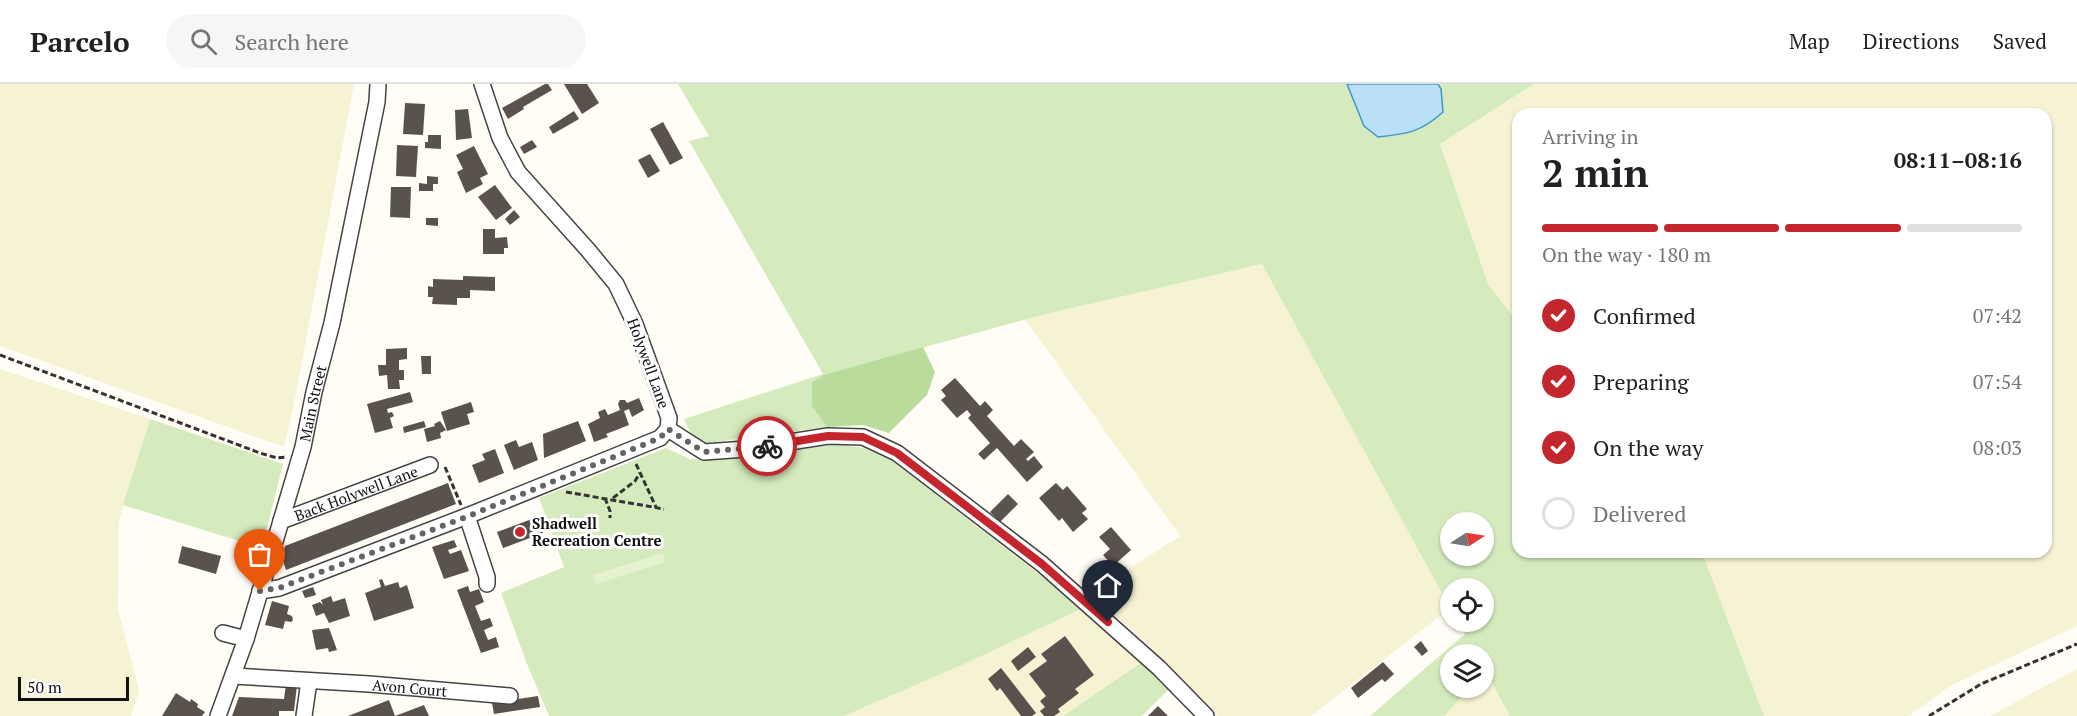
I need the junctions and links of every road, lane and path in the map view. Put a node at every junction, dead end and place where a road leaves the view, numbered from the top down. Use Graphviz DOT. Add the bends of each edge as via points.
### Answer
graph roads {
  1 [pos="378,84"];
  2 [pos="482,84"];
  3 [pos="0,355"];
  4 [pos="668,429"];
  5 [pos="630,450"];
  6 [pos="301,454"];
  7 [pos="430,465"];
  8 [pos="640,473"];
  9 [pos="566,492"];
  10 [pos="605,498"];
  11 [pos="612,499"];
  12 [pos="657,508"];
  13 [pos="664,508"];
  14 [pos="466,517"];
  15 [pos="609,518"];
  16 [pos="281,520"];
  17 [pos="487,584"];
  18 [pos="260,591"];
  19 [pos="223,633"];
  20 [pos="246,639"];
  21 [pos="2077,644"];
  22 [pos="233,676"];
  23 [pos="309,681"];
  24 [pos="510,696"];
  25 [pos="218,716"];
  26 [pos="304,716"];
  27 [pos="1206,716"];
  28 [pos="1929,716"];
  1 -- 6 [label="street, Main Street"];
  2 -- 4 [label="street, Holywell Lane" via="500,138 518,172 616,284 669,418"];
  3 -- 6 [label="path" via="277,458"];
  4 -- 5 [label="street, Holywell Lane" via="660,438"];
  4 -- 27 [label="street" via="704,452 828,436 863,437 897,453 1042,564 1159,668"];
  5 -- 8 [label="path"];
  5 -- 14 [label="street, Holywell Lane"];
  6 -- 16 [label="street, Main Street"];
  7 -- 14 [label="path" via="442,460"];
  7 -- 16 [label="street, Back Holywell Lane"];
  8 -- 11 [label="path"];
  8 -- 12 [label="path"];
  9 -- 10 [label="path"];
  10 -- 11 [label="path"];
  10 -- 15 [label="path"];
  11 -- 12 [label="path"];
  12 -- 13 [label="path"];
  14 -- 17 [label="street"];
  14 -- 18 [label="street, Holywell Lane" via="279,588"];
  16 -- 18 [label="street, Main Street"];
  18 -- 20 [label="street, Main Street"];
  19 -- 20 [label="street"];
  20 -- 22 [label="street, Main Street"];
  21 -- 28 [label="path" via="1981,684"];
  22 -- 23 [label="street, Avon Court"];
  22 -- 25 [label="street, Main Street"];
  23 -- 24 [label="street, Avon Court"];
  23 -- 26 [label="street"];
}
